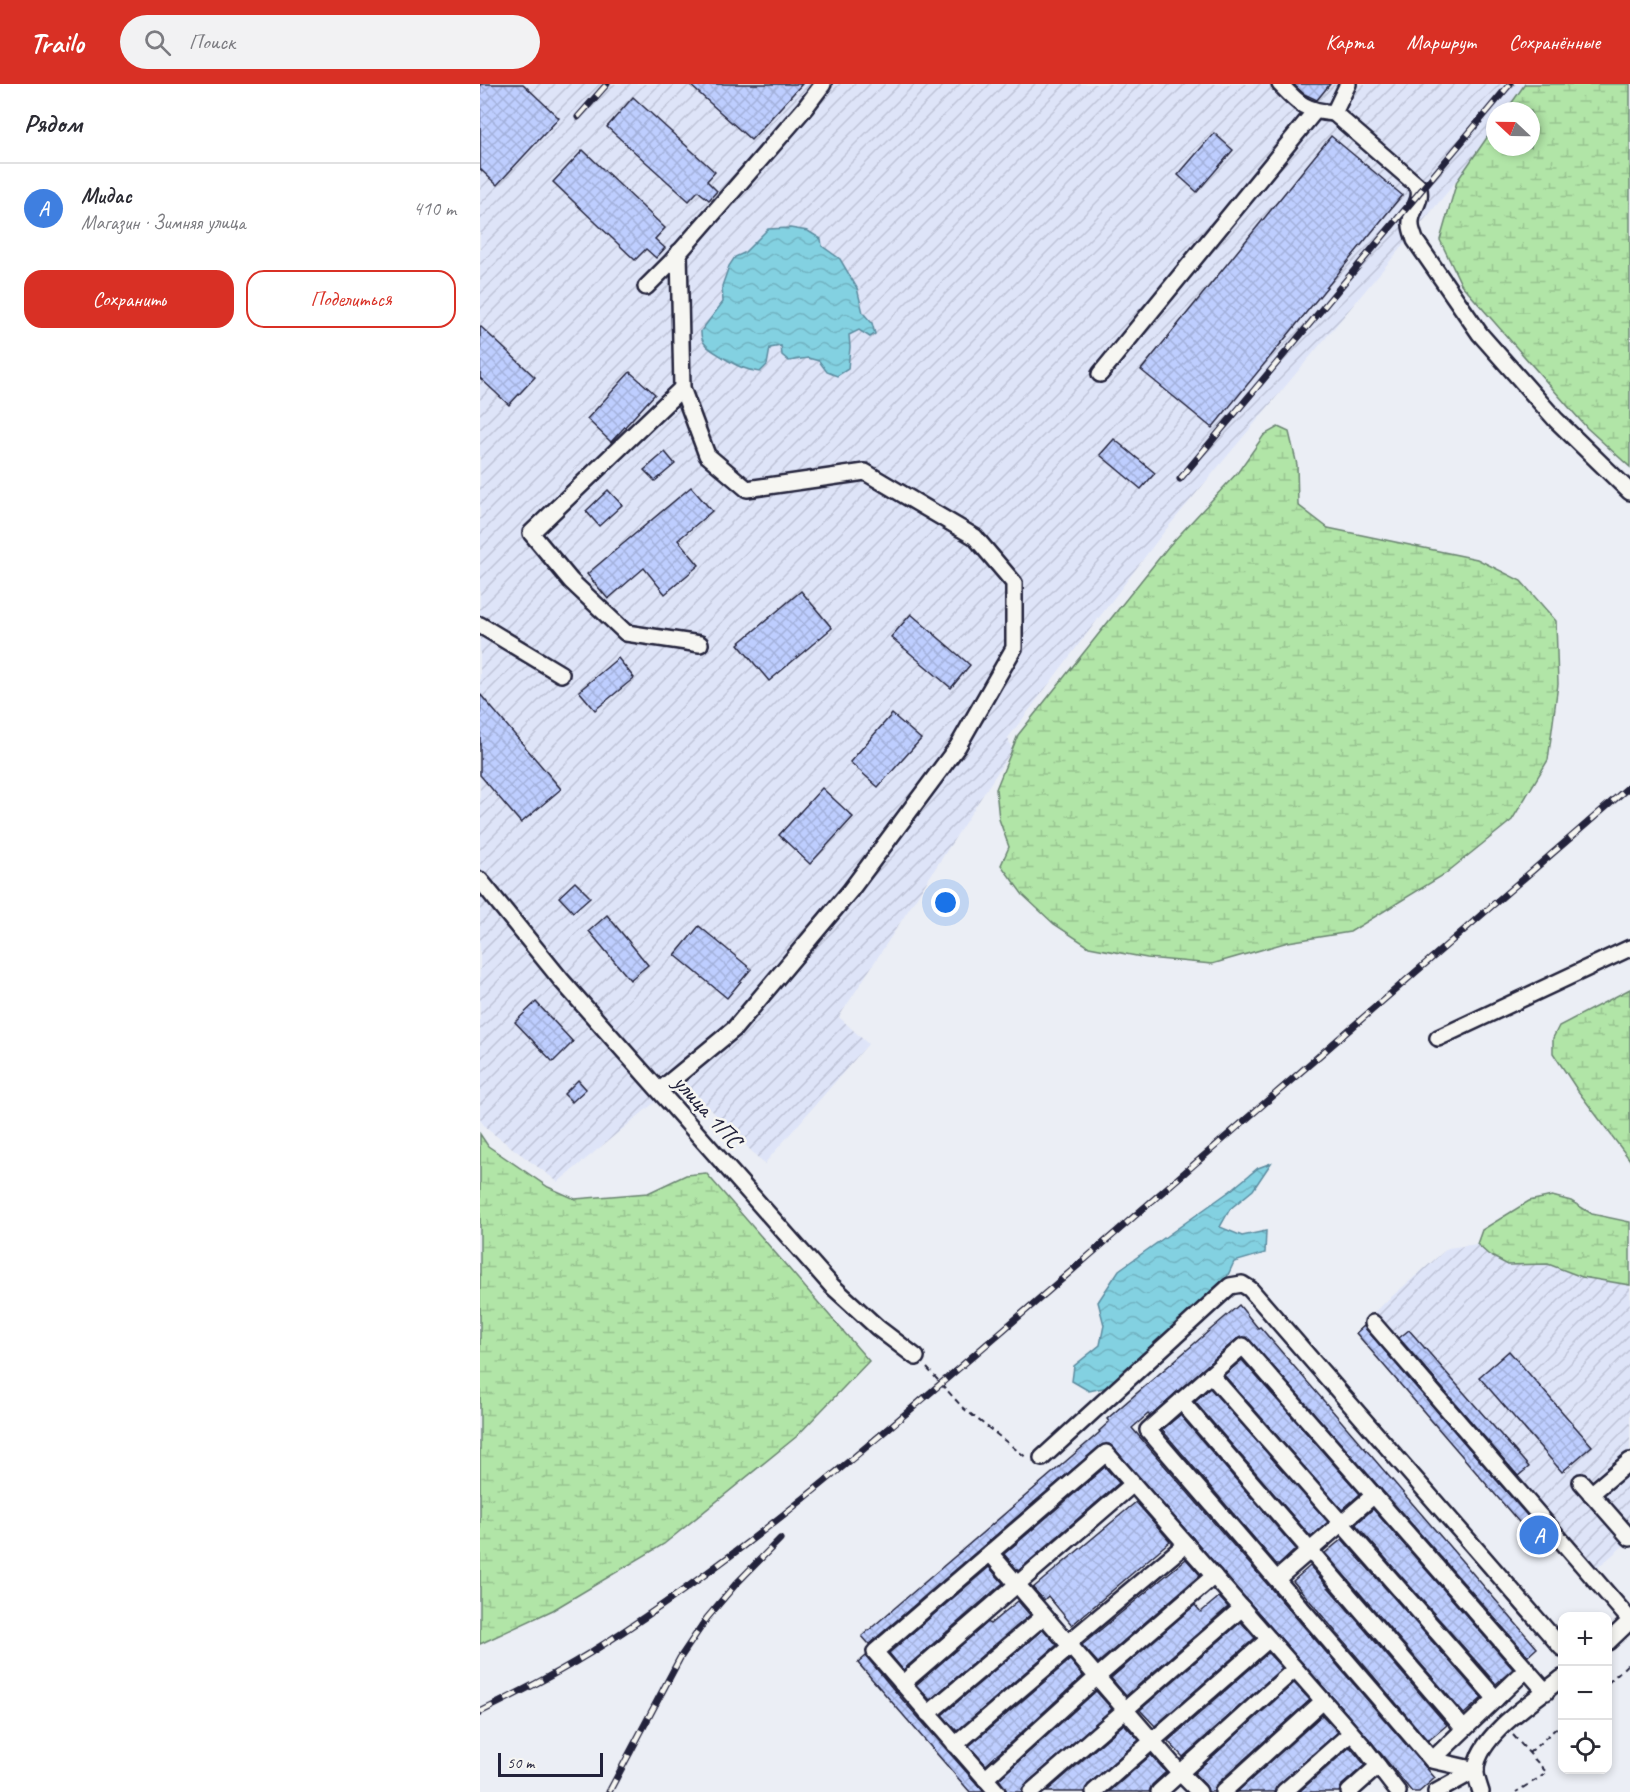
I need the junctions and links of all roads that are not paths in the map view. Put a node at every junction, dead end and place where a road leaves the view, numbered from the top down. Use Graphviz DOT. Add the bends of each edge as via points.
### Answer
graph roads {
  1 [pos="823,84"];
  2 [pos="1280,84"];
  3 [pos="1348,84"];
  4 [pos="1315,111"];
  5 [pos="1334,112"];
  6 [pos="680,252"];
  7 [pos="646,287"];
  8 [pos="1100,374"];
  9 [pos="682,388"];
  10 [pos="1630,492"];
  11 [pos="480,625"];
  12 [pos="700,644"];
  13 [pos="561,674"];
  14 [pos="480,880"];
  15 [pos="1630,948"];
  16 [pos="1438,1038"];
  17 [pos="660,1090"];
  18 [pos="1373,1323"];
  19 [pos="916,1357"];
  20 [pos="1211,1375"];
  21 [pos="1181,1401"];
  22 [pos="1042,1458"];
  23 [pos="1630,1461"];
  24 [pos="1133,1484"];
  25 [pos="1374,1495"];
  26 [pos="1342,1523"];
  27 [pos="1630,1538"];
  28 [pos="1185,1544"];
  29 [pos="1311,1550"];
  30 [pos="990,1553"];
  31 [pos="1214,1576"];
  32 [pos="1277,1579"];
  33 [pos="1017,1584"];
  34 [pos="1242,1608"];
  35 [pos="1044,1616"];
  36 [pos="1630,1620"];
  37 [pos="1612,1638"];
  38 [pos="1269,1639"];
  39 [pos="1558,1642"];
  40 [pos="1071,1646"];
  41 [pos="1295,1669"];
  42 [pos="1527,1669"];
  43 [pos="1097,1677"];
  44 [pos="1558,1682"];
  45 [pos="902,1684"];
  46 [pos="1546,1692"];
  47 [pos="1496,1699"];
  48 [pos="1323,1701"];
  49 [pos="1125,1709"];
  50 [pos="928,1714"];
  51 [pos="1464,1729"];
  52 [pos="1352,1733"];
  53 [pos="1152,1741"];
  54 [pos="956,1745"];
  55 [pos="1432,1760"];
  56 [pos="1378,1766"];
  57 [pos="1476,1770"];
  58 [pos="1180,1773"];
  59 [pos="985,1779"];
  60 [pos="997,1792"];
  61 [pos="1031,1792"];
  62 [pos="1094,1792"];
  63 [pos="1159,1792"];
  64 [pos="1199,1792"];
  65 [pos="1222,1792"];
  66 [pos="1284,1792"];
  67 [pos="1349,1792"];
  68 [pos="1398,1792"];
  69 [pos="1436,1792"];
  70 [pos="1480,1792"];
  1 -- 6 [label="street"];
  2 -- 4 [label="street" via="1305,108"];
  3 -- 5 [label="street"];
  4 -- 5 [label="street"];
  4 -- 8 [label="street"];
  5 -- 10 [label="street" via="1418,186 1420,198 1410,226 1415,240 1480,334 1556,420"];
  6 -- 7 [label="street"];
  6 -- 9 [label="street"];
  9 -- 12 [label="street" via="531,533 571,581 626,633"];
  9 -- 17 [label="street" via="707,455 747,489 865,472 975,537 1014,583 1014,648 958,746 850,891 734,1029"];
  11 -- 13 [label="street"];
  14 -- 17 [label="street, улица 1ПС" via="562,981"];
  15 -- 16 [label="street"];
  17 -- 19 [label="street, улица 1ПС" via="832,1286"];
  18 -- 36 [label="street"];
  20 -- 21 [label="street"];
  20 -- 25 [label="street" via="1244,1346"];
  20 -- 26 [label="street"];
  21 -- 29 [label="street"];
  21 -- 32 [label="street" via="1148,1430"];
  22 -- 39 [label="street" via="1230,1286 1242,1284 1250,1288"];
  23 -- 27 [label="street" via="1586,1488"];
  24 -- 28 [label="street"];
  24 -- 30 [label="street" via="1106,1453"];
  24 -- 33 [label="street"];
  25 -- 26 [label="street"];
  25 -- 42 [label="street"];
  26 -- 29 [label="street"];
  26 -- 47 [label="street"];
  28 -- 31 [label="street"];
  28 -- 40 [label="street" via="1074,1638"];
  29 -- 32 [label="street"];
  29 -- 51 [label="street"];
  30 -- 33 [label="street"];
  30 -- 45 [label="street" via="875,1652"];
  31 -- 34 [label="street"];
  31 -- 43 [label="street"];
  32 -- 55 [label="street"];
  33 -- 35 [label="street"];
  33 -- 45 [label="street"];
  34 -- 38 [label="street"];
  34 -- 49 [label="street"];
  35 -- 40 [label="street"];
  35 -- 50 [label="street"];
  36 -- 37 [label="street"];
  38 -- 41 [label="street"];
  38 -- 53 [label="street"];
  40 -- 43 [label="street"];
  40 -- 54 [label="street"];
  41 -- 48 [label="street"];
  41 -- 58 [label="street"];
  42 -- 46 [label="street"];
  42 -- 47 [label="street"];
  43 -- 49 [label="street"];
  43 -- 59 [label="street"];
  44 -- 46 [label="street"];
  45 -- 50 [label="street"];
  46 -- 57 [label="street" via="1489,1740 1479,1754"];
  47 -- 51 [label="street"];
  48 -- 52 [label="street"];
  48 -- 65 [label="street"];
  49 -- 53 [label="street"];
  49 -- 61 [label="street"];
  50 -- 54 [label="street"];
  51 -- 55 [label="street"];
  52 -- 56 [label="street"];
  52 -- 66 [label="street"];
  53 -- 58 [label="street"];
  53 -- 62 [label="street"];
  54 -- 59 [label="street"];
  55 -- 57 [label="street"];
  56 -- 67 [label="street"];
  56 -- 68 [label="street"];
  57 -- 69 [label="street"];
  57 -- 70 [label="street"];
  58 -- 63 [label="street"];
  58 -- 64 [label="street"];
  59 -- 60 [label="street"];
}
